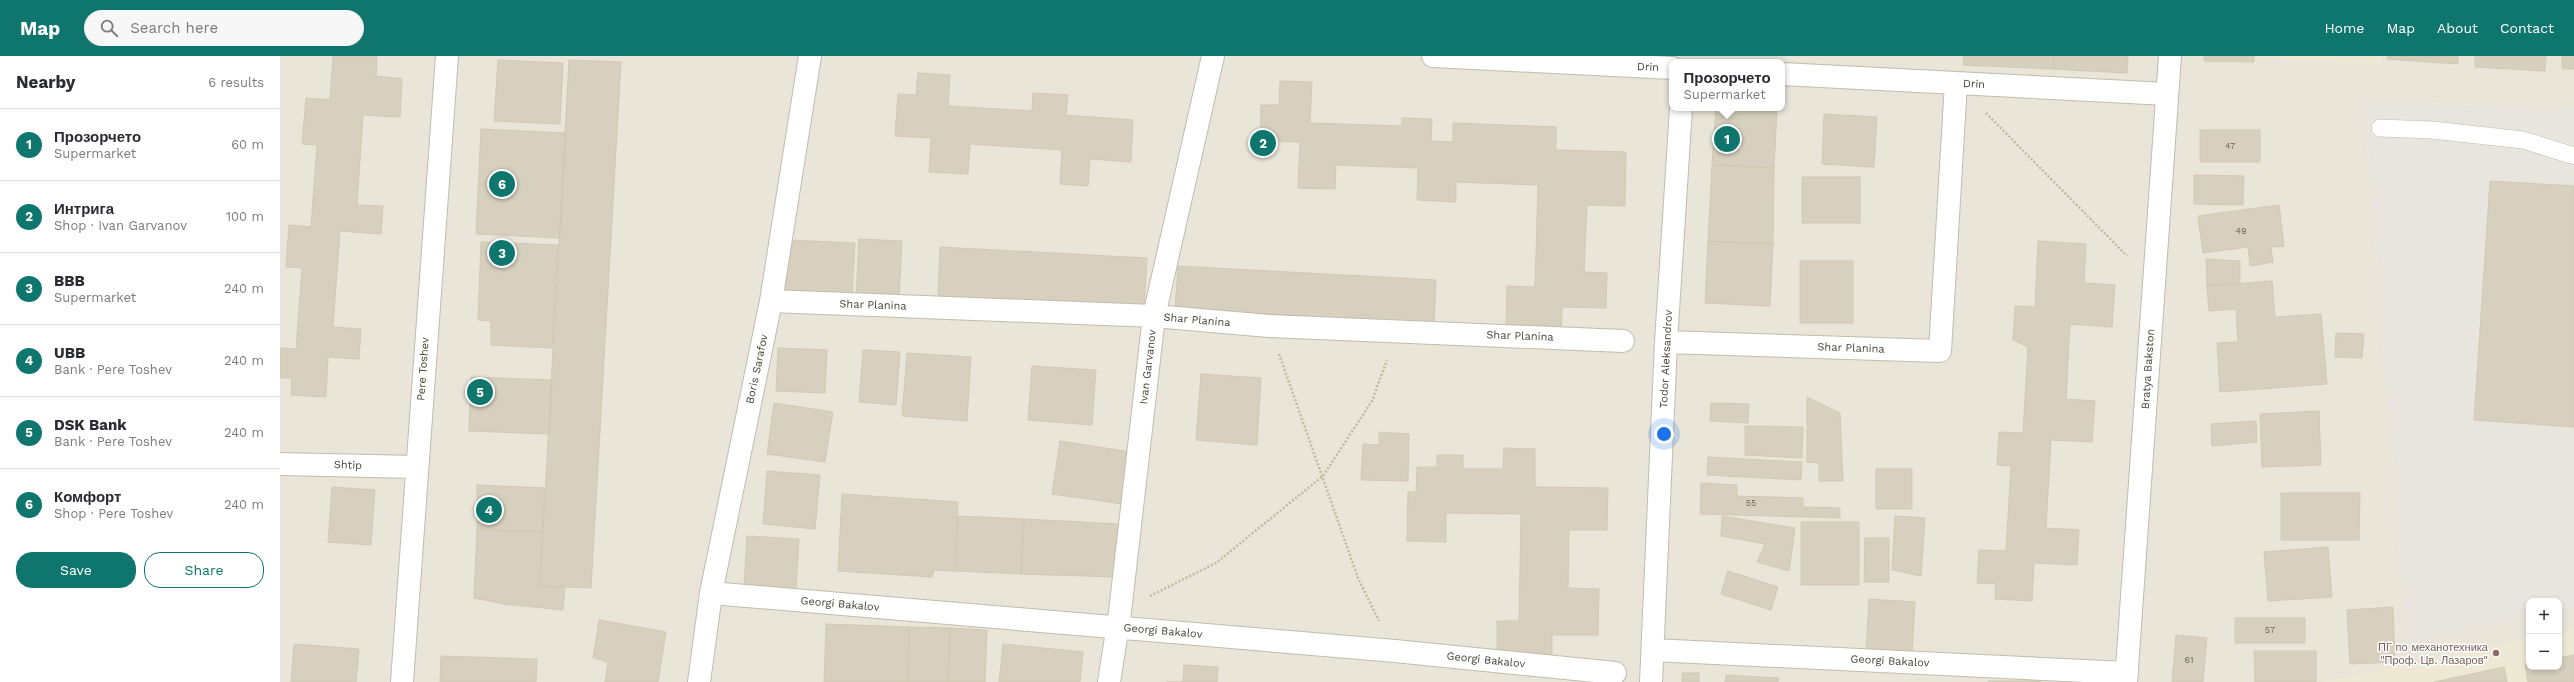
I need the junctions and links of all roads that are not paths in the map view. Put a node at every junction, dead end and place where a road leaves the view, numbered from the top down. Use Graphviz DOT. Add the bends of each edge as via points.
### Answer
graph roads {
  1 [pos="447,56"];
  2 [pos="810,56"];
  3 [pos="1213,56"];
  4 [pos="1433,56"];
  5 [pos="2170,56"];
  6 [pos="1669,68"];
  7 [pos="1785,74"];
  8 [pos="1956,84"];
  9 [pos="2167,94"];
  10 [pos="1681,111"];
  11 [pos="2380,128"];
  12 [pos="2574,156"];
  13 [pos="771,301"];
  14 [pos="1154,316"];
  15 [pos="1622,341"];
  16 [pos="1666,342"];
  17 [pos="280,464"];
  18 [pos="416,467"];
  19 [pos="711,593"];
  20 [pos="1118,620"];
  21 [pos="1653,650"];
  22 [pos="1615,673"];
  23 [pos="2127,677"];
  24 [pos="402,682"];
  25 [pos="699,682"];
  26 [pos="1109,682"];
  27 [pos="1651,682"];
  1 -- 18 [label="street, Pere Toshev"];
  2 -- 13 [label="street, Boris Sarafov"];
  3 -- 14 [label="street, Ivan Garvanov"];
  4 -- 6 [label="street, Drin"];
  5 -- 9 [label="street, Bratya Bakston"];
  7 -- 8 [label="street, Drin"];
  8 -- 9 [label="street, Drin"];
  8 -- 16 [label="street, Shar Planina" via="1940,351"];
  9 -- 23 [label="street, Bratya Bakston"];
  10 -- 16 [label="street, Todor Aleksandrov"];
  11 -- 12 [label="lane" via="2432,130 2523,140"];
  13 -- 14 [label="street, Shar Planina"];
  13 -- 19 [label="street, Boris Sarafov"];
  14 -- 15 [label="street, Shar Planina" via="1269,326"];
  14 -- 20 [label="street, Ivan Garvanov"];
  16 -- 21 [label="street, Todor Aleksandrov"];
  17 -- 18 [label="street, Shtip"];
  18 -- 24 [label="street, Pere Toshev"];
  19 -- 20 [label="street, Georgi Bakalov"];
  19 -- 25 [label="street, Boris Sarafov"];
  20 -- 22 [label="street, Georgi Bakalov"];
  20 -- 26 [label="street, Ivan Garvanov"];
  21 -- 23 [label="street, Georgi Bakalov"];
  21 -- 27 [label="street, Todor Aleksandrov"];
}
